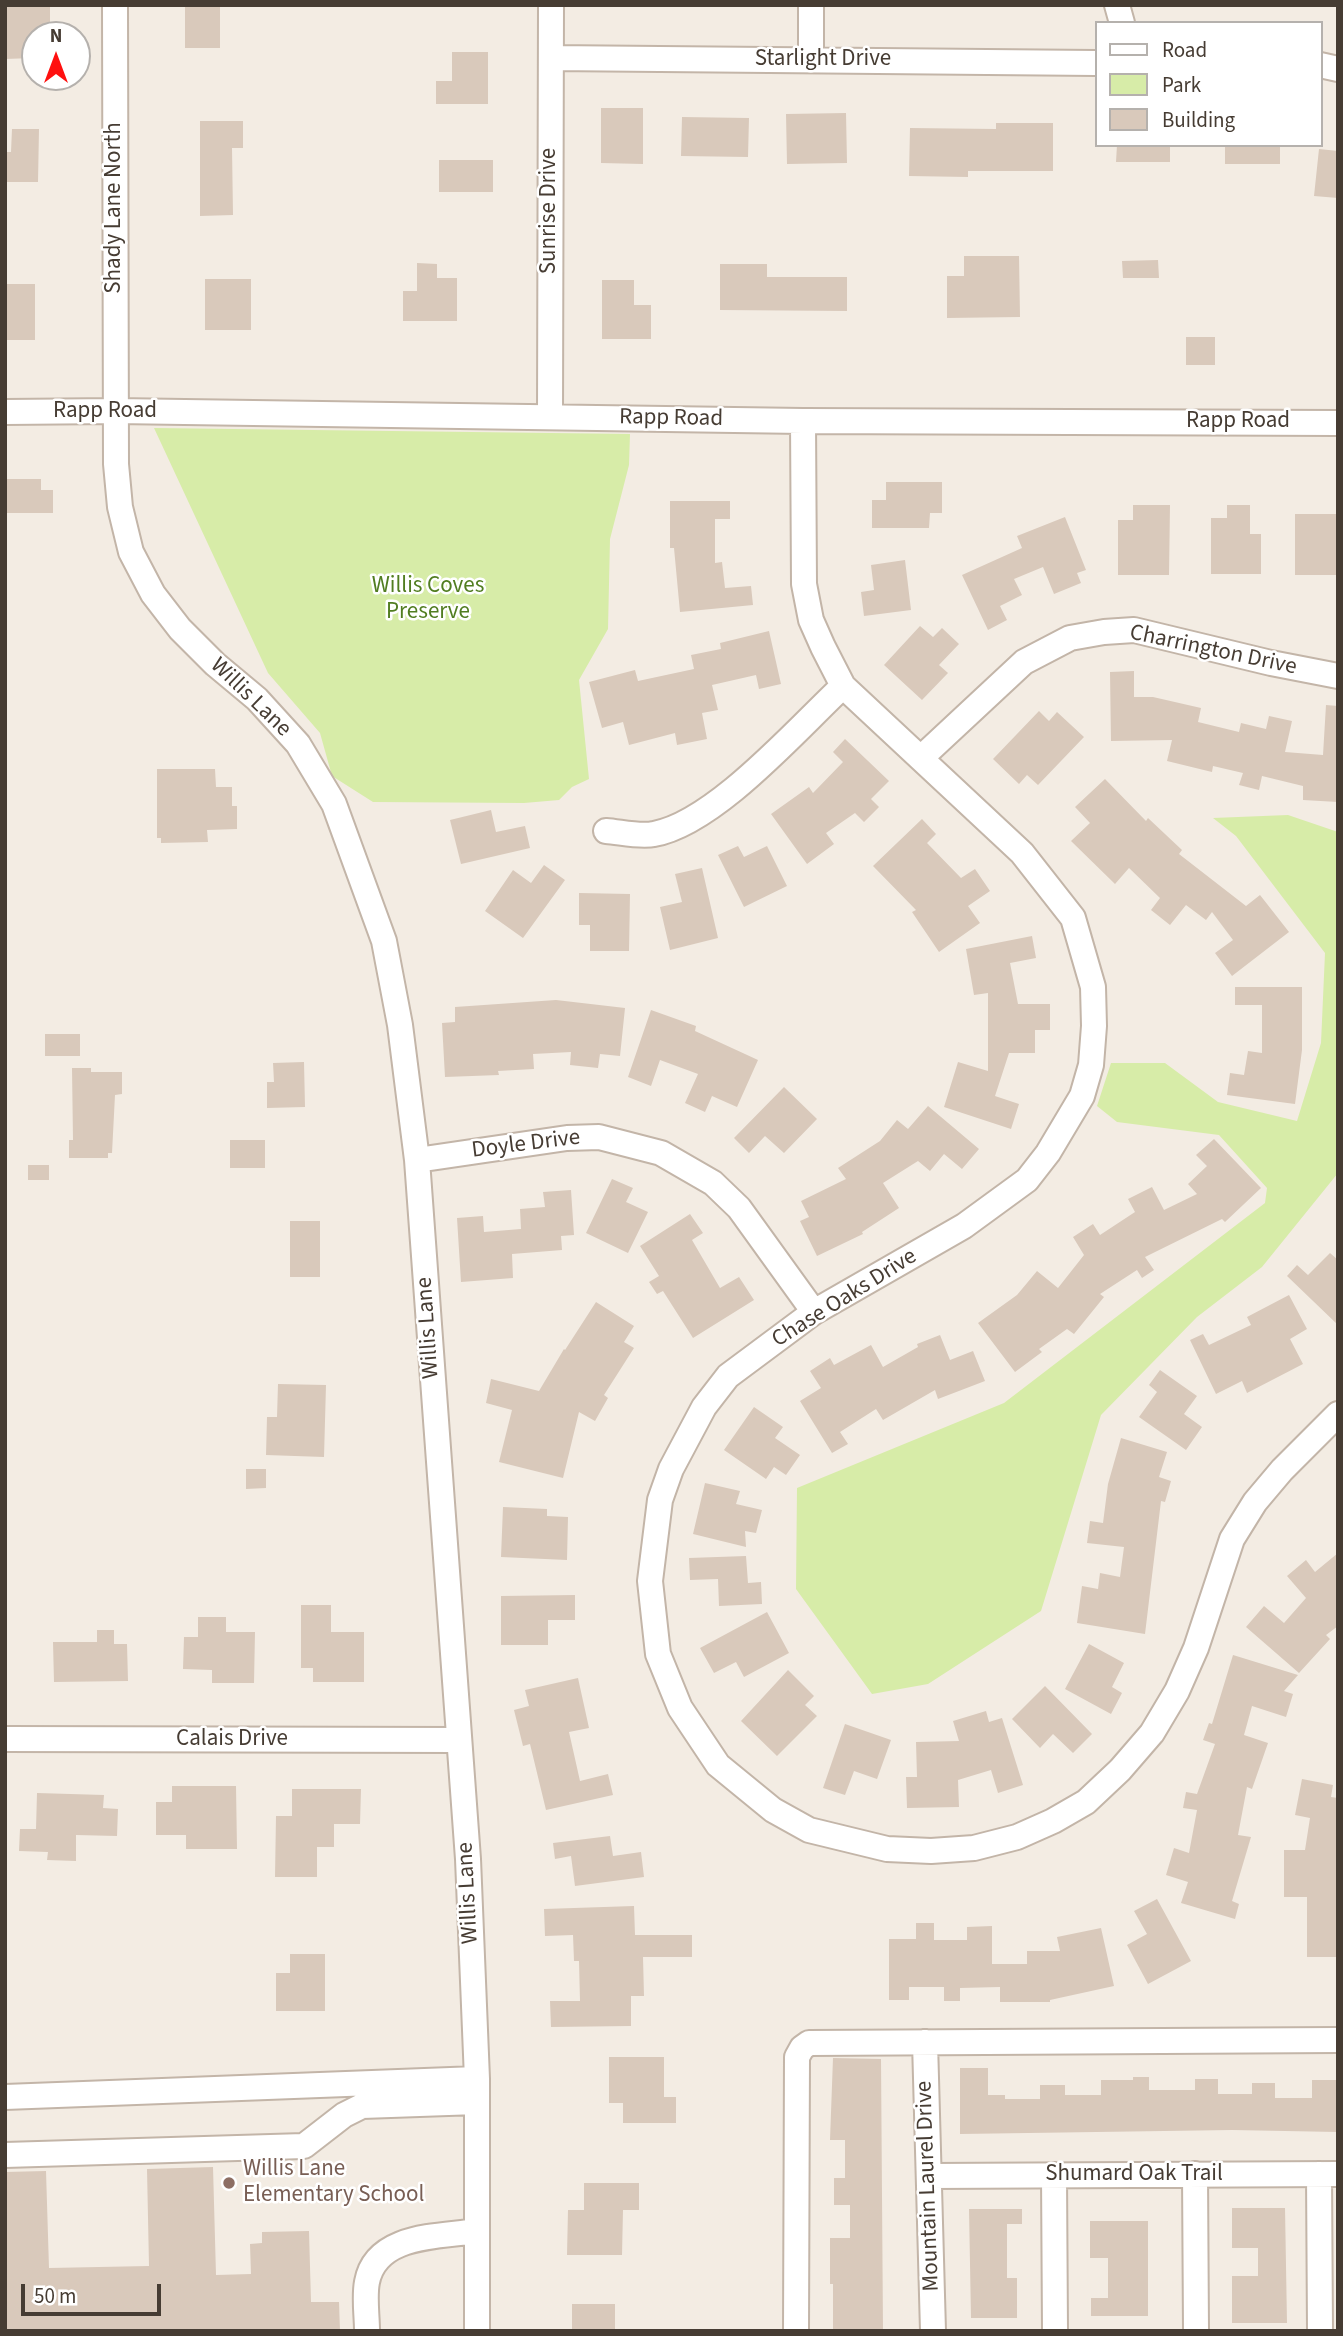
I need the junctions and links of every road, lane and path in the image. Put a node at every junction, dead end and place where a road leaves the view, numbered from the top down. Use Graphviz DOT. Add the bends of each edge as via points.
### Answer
graph roads {
  1 [pos="115,5"];
  2 [pos="551,5"];
  3 [pos="811,5"];
  4 [pos="551,58"];
  5 [pos="811,60"];
  6 [pos="1094,62"];
  7 [pos="116,411"];
  8 [pos="5,412"];
  9 [pos="550,417"];
  10 [pos="803,421"];
  11 [pos="1338,423"];
  12 [pos="1338,676"];
  13 [pos="843,686"];
  14 [pos="922,757"];
  15 [pos="606,831"];
  16 [pos="417,1160"];
  17 [pos="814,1312"];
  18 [pos="1338,1414"];
  19 [pos="5,1739"];
  20 [pos="459,1740"];
  21 [pos="1338,2040"];
  22 [pos="925,2042"];
  23 [pos="477,2090"];
  24 [pos="5,2097"];
  25 [pos="5,2155"];
  26 [pos="1195,2174"];
  27 [pos="1329,2174"];
  28 [pos="1054,2175"];
  29 [pos="930,2176"];
  30 [pos="476,2231"];
  31 [pos="367,2331"];
  32 [pos="477,2331"];
  33 [pos="796,2331"];
  34 [pos="933,2331"];
  35 [pos="1055,2331"];
  36 [pos="1196,2331"];
  37 [pos="1321,2331"];
  1 -- 7 [label="street, Shady Lane North"];
  2 -- 4 [label="street, Sunrise Drive"];
  3 -- 5 [label="street"];
  4 -- 5 [label="street, Starlight Drive"];
  4 -- 9 [label="street, Sunrise Drive"];
  5 -- 6 [label="street, Starlight Drive"];
  7 -- 8 [label="street, Rapp Road"];
  7 -- 9 [label="street, Rapp Road"];
  7 -- 16 [label="street, Willis Lane" via="120,507 131,552 153,594 180,629 257,699 298,744 334,804 384,941"];
  9 -- 10 [label="street, Rapp Road"];
  10 -- 11 [label="street, Rapp Road"];
  10 -- 13 [label="street, Chase Oaks Drive" via="804,584 811,620"];
  12 -- 14 [label="street, Charrington Drive" via="1133,631 1070,638 1024,662"];
  13 -- 14 [label="street, Chase Oaks Drive"];
  13 -- 15 [label="street" via="741,783 688,823 652,835"];
  14 -- 17 [label="street, Chase Oaks Drive" via="1022,853 1073,918 1093,987 1091,1065 1082,1096 1027,1180 964,1226"];
  16 -- 17 [label="street, Doyle Drive" via="599,1137 661,1153 713,1184 739,1208"];
  16 -- 20 [label="street, Willis Lane"];
  17 -- 18 [label="street, Chase Oaks Drive" via="728,1376 704,1407 671,1469 660,1500 650,1581 658,1654 680,1708 718,1765 773,1810 809,1830 887,1849 974,1848 1017,1836 1086,1802 1120,1770 1152,1733 1177,1691 1232,1539 1282,1470"];
  19 -- 20 [label="street, Calais Drive"];
  20 -- 23 [label="street, Willis Lane"];
  21 -- 22 [label="street"];
  22 -- 29 [label="street, Mountain Laurel Drive"];
  22 -- 33 [label="street" via="809,2043 797,2057"];
  23 -- 24 [label="street"];
  23 -- 25 [label="street" via="362,2106 304,2146"];
  23 -- 30 [label="street, Willis Lane"];
  26 -- 27 [label="street, Shumard Oak Trail"];
  26 -- 28 [label="street, Shumard Oak Trail"];
  26 -- 36 [label="street"];
  27 -- 37 [label="street"];
  28 -- 29 [label="street, Shumard Oak Trail"];
  28 -- 35 [label="street"];
  29 -- 34 [label="street, Mountain Laurel Drive"];
  30 -- 31 [label="street" via="400,2243 379,2255 367,2281"];
  30 -- 32 [label="street, Willis Lane"];
}
